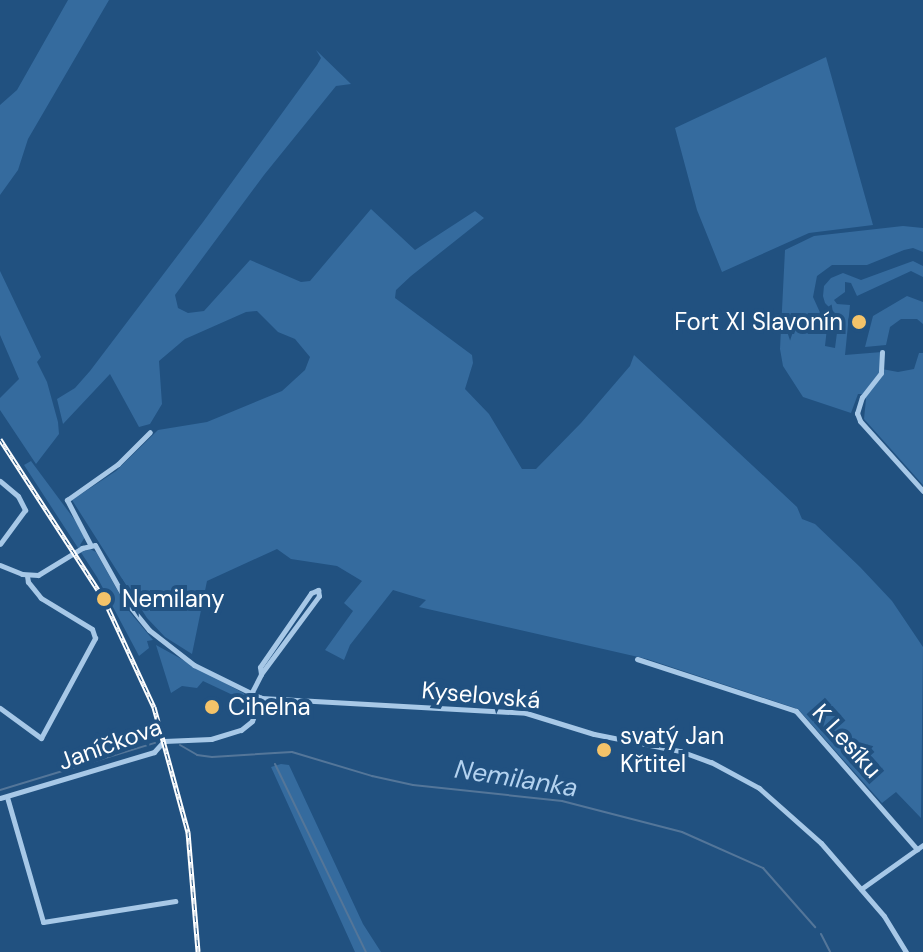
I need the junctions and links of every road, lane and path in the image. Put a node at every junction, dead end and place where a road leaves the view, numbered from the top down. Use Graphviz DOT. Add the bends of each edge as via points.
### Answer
graph roads {
  1 [pos="882,352"];
  2 [pos="150,432"];
  3 [pos="0,481"];
  4 [pos="923,491"];
  5 [pos="0,544"];
  6 [pos="90,544"];
  7 [pos="0,565"];
  8 [pos="27,576"];
  9 [pos="637,659"];
  10 [pos="261,674"];
  11 [pos="251,694"];
  12 [pos="261,698"];
  13 [pos="0,708"];
  14 [pos="4,798"];
  15 [pos="920,847"];
  16 [pos="861,889"];
  17 [pos="175,901"];
  18 [pos="906,952"];
  1 -- 4 [label="street" via="881,373 857,413"];
  2 -- 6 [label="street, Kyselovská" via="118,464 67,500"];
  3 -- 5 [label="street" via="25,510"];
  6 -- 8 [label="street" via="46,573"];
  6 -- 11 [label="street, Kyselovská" via="99,548 128,604 149,630 194,665"];
  7 -- 8 [label="street"];
  8 -- 13 [label="street" via="41,598 92,629 95,638 41,738"];
  9 -- 15 [label="street, K Lesíku" via="796,711"];
  10 -- 10 [label="street" via="260,667 318,590 319,596"];
  10 -- 11 [label="street"];
  11 -- 12 [label="street, Kyselovská"];
  12 -- 14 [label="street, Janíčkova" via="252,721 237,732 164,741 154,752"];
  12 -- 16 [label="street, Kyselovská" via="526,713 599,736 690,754 763,792 821,843"];
  14 -- 17 [label="street" via="43,922"];
  15 -- 16 [label="street"];
  16 -- 18 [label="street, Kyselovská"];
}
